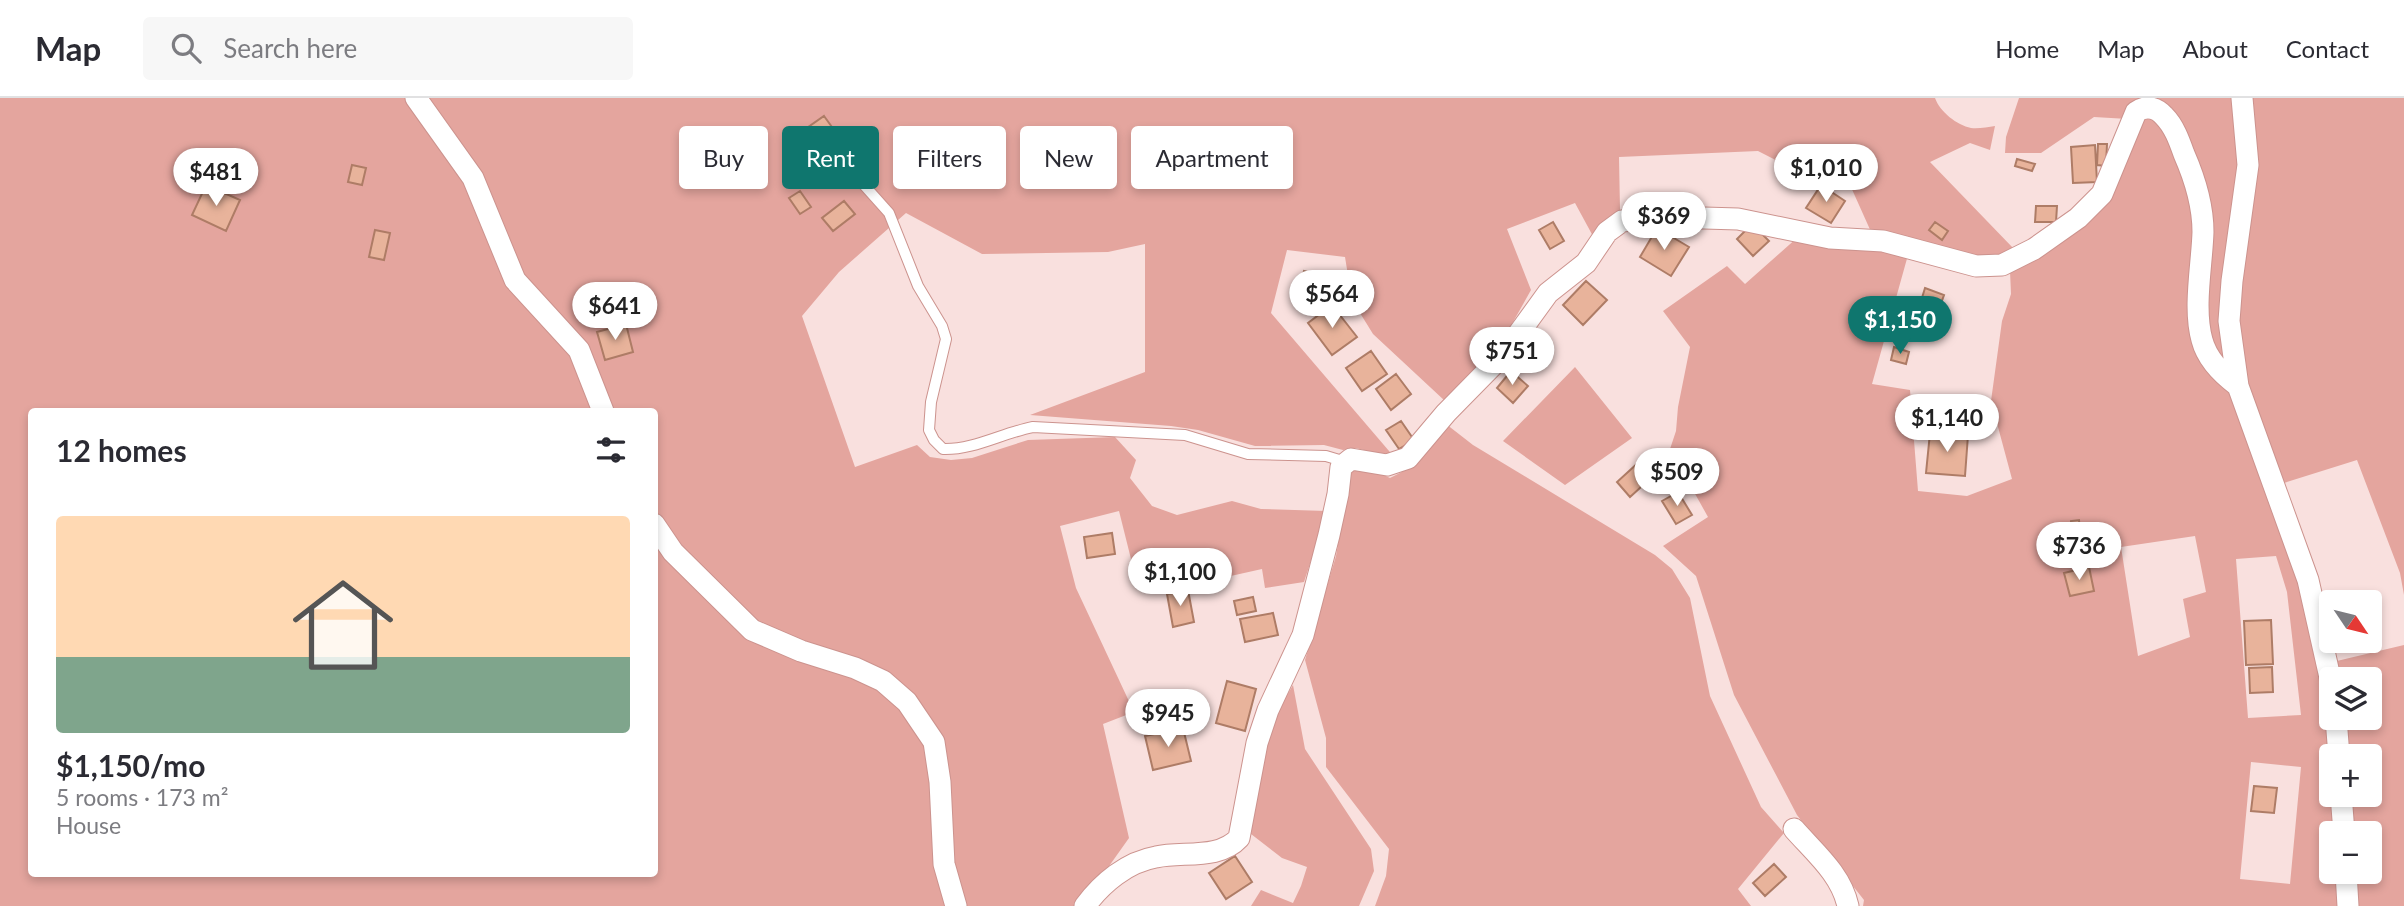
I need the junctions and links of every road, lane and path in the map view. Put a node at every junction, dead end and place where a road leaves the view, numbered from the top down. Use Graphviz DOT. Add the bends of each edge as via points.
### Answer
graph roads {
  1 [pos="416,98"];
  2 [pos="2242,98"];
  3 [pos="868,189"];
  4 [pos="2238,386"];
  5 [pos="602,408"];
  6 [pos="1346,462"];
  7 [pos="658,530"];
  8 [pos="2328,667"];
  9 [pos="1794,830"];
  10 [pos="2347,884"];
  11 [pos="956,906"];
  12 [pos="1085,906"];
  13 [pos="1848,906"];
  14 [pos="2348,906"];
  1 -- 5 [label="street" via="473,178 515,281 579,351"];
  2 -- 4 [label="street" via="2248,165 2229,321"];
  3 -- 6 [label="lane" via="889,213 918,286 946,339 929,430 943,449 970,446 1032,427 1185,435 1248,454 1326,456"];
  4 -- 6 [label="street" via="2220,372 2202,342 2203,229 2191,170 2170,122 2147,107 2136,112 2102,194 2091,206 2035,249 2002,265 1976,266 1883,241 1830,238 1738,219 1622,221 1607,232 1586,263 1548,293 1503,355 1408,458 1387,465 1357,459"];
  4 -- 8 [label="street" via="2308,580"];
  6 -- 12 [label="street" via="1338,475 1338,494 1303,635 1257,743 1240,838 1211,853 1154,857 1131,865 1097,889"];
  7 -- 11 [label="street" via="673,552 752,630 883,681 907,702 934,743 944,864"];
  9 -- 13 [label="street" via="1837,876"];
  10 -- 14 [label="street"];
}
